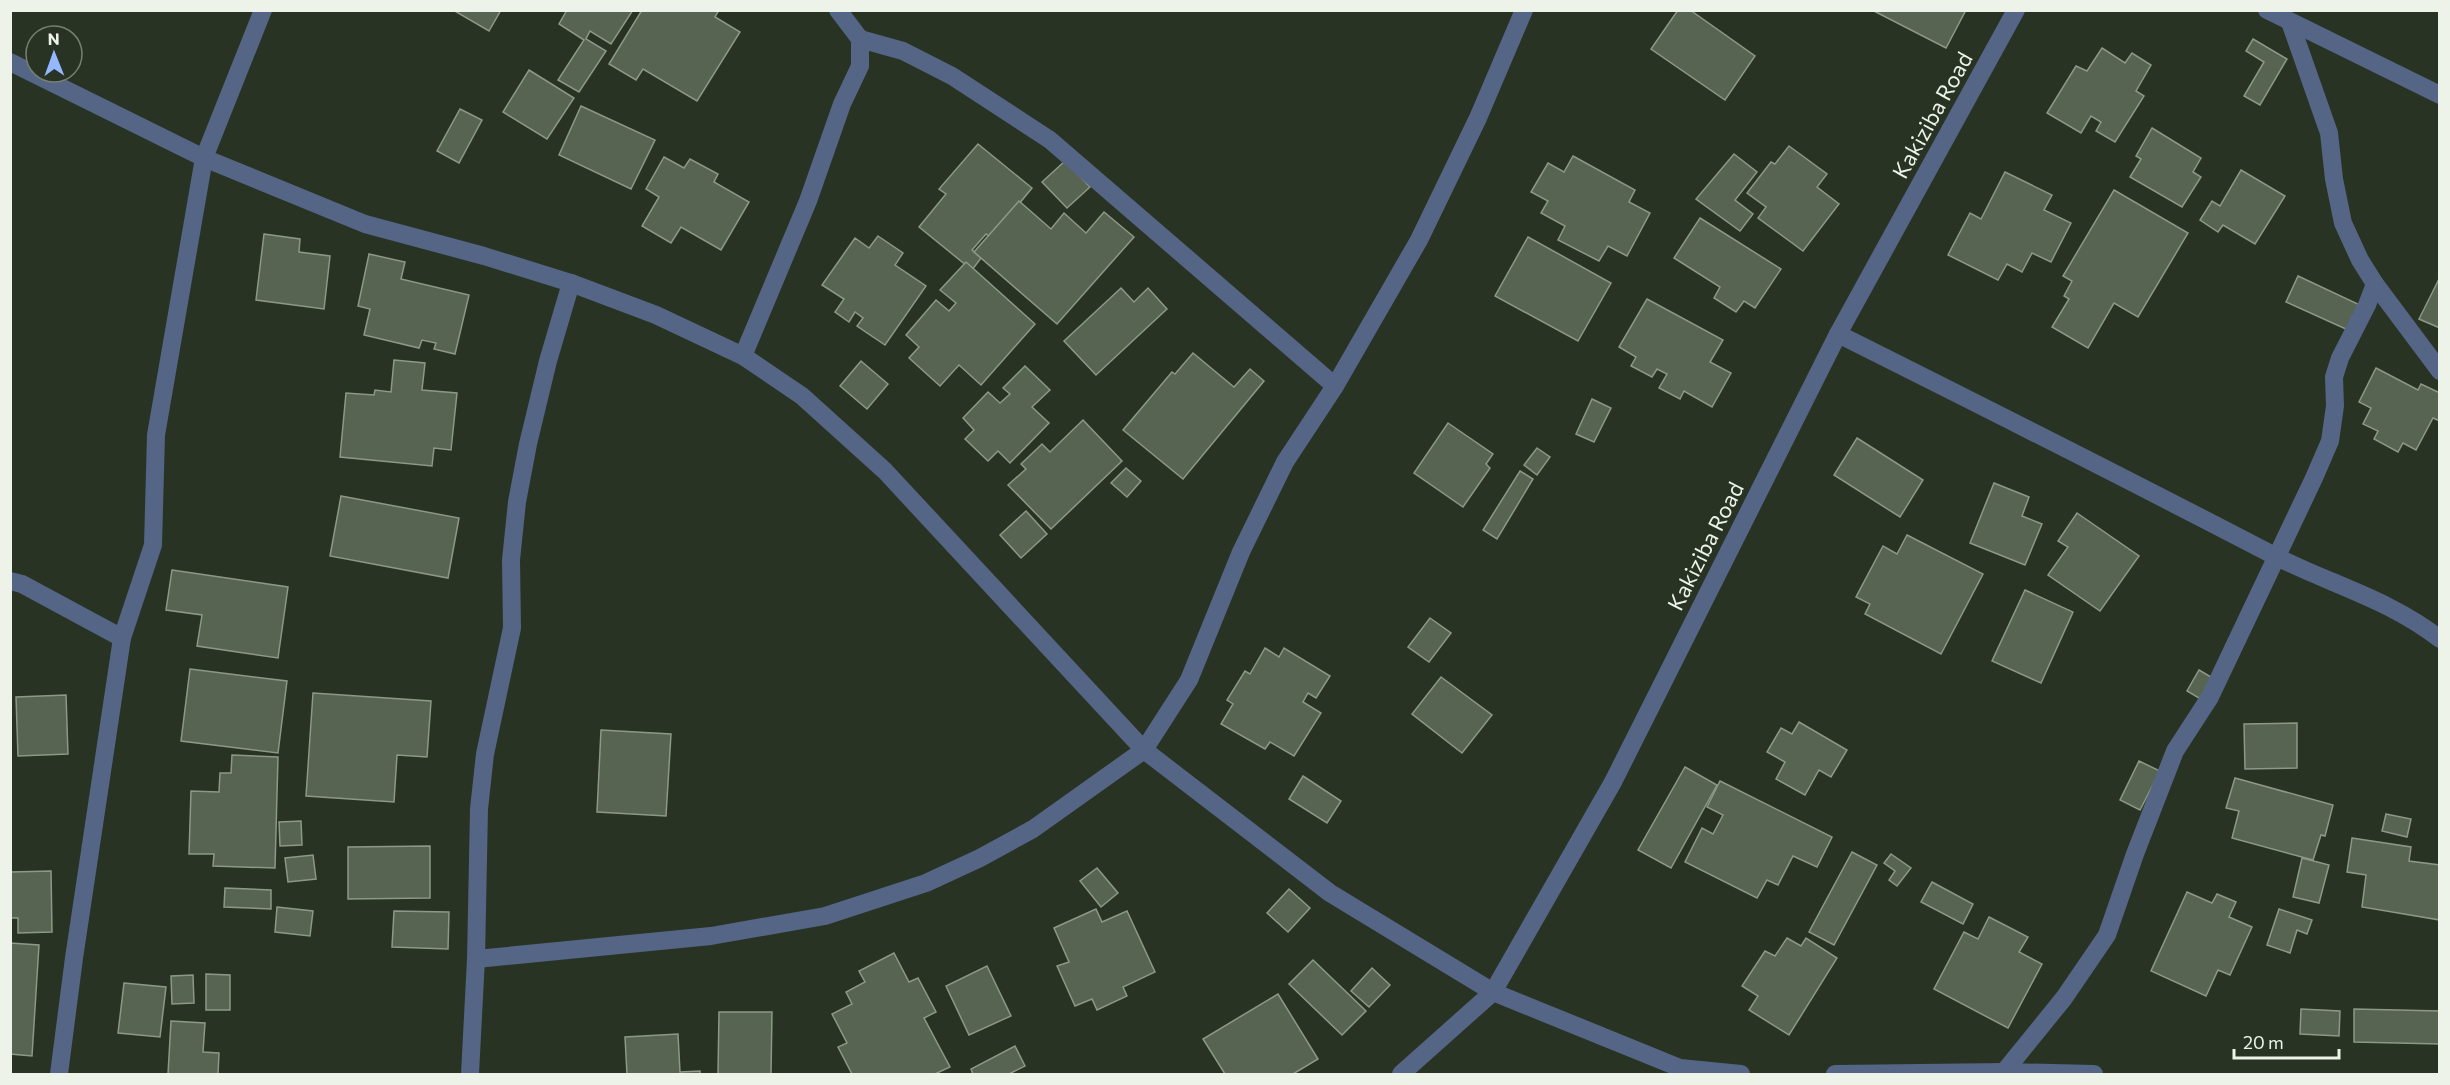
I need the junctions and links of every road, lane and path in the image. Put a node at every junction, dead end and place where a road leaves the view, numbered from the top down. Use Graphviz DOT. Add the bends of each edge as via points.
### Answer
graph roads {
  1 [pos="263,10"];
  2 [pos="838,10"];
  3 [pos="1524,10"];
  4 [pos="2016,10"];
  5 [pos="2267,10"];
  6 [pos="2290,22"];
  7 [pos="860,39"];
  8 [pos="10,62"];
  9 [pos="2439,95"];
  10 [pos="204,158"];
  11 [pos="571,284"];
  12 [pos="2375,284"];
  13 [pos="1838,334"];
  14 [pos="742,356"];
  15 [pos="2439,370"];
  16 [pos="1335,386"];
  17 [pos="2276,556"];
  18 [pos="10,581"];
  19 [pos="122,638"];
  20 [pos="2439,639"];
  21 [pos="1144,750"];
  22 [pos="476,959"];
  23 [pos="1493,992"];
  24 [pos="2004,1072"];
  25 [pos="59,1074"];
  26 [pos="470,1074"];
  27 [pos="1401,1074"];
  28 [pos="1741,1074"];
  29 [pos="1834,1074"];
  30 [pos="2094,1074"];
  1 -- 10 [label="street"];
  2 -- 7 [label="street"];
  3 -- 16 [label="street" via="1478,118 1419,240"];
  4 -- 13 [label="street, Kakiziba Road"];
  5 -- 6 [label="street"];
  6 -- 9 [label="street"];
  6 -- 12 [label="street" via="2329,133 2343,222"];
  7 -- 14 [label="street" via="860,66"];
  7 -- 16 [label="street" via="903,51 952,76 1050,140"];
  8 -- 10 [label="street"];
  10 -- 11 [label="street" via="365,224"];
  10 -- 19 [label="street" via="156,435 153,545"];
  11 -- 14 [label="street" via="656,315"];
  11 -- 22 [label="street" via="548,361 517,502 511,560 512,628 485,754 479,809"];
  12 -- 15 [label="street"];
  12 -- 17 [label="street" via="2334,377 2330,441"];
  13 -- 17 [label="street"];
  13 -- 23 [label="street, Kakiziba Road" via="1613,782"];
  14 -- 21 [label="street" via="802,396 885,471"];
  16 -- 21 [label="street" via="1285,462 1241,552 1189,680"];
  17 -- 20 [label="street" via="2416,620"];
  17 -- 24 [label="street" via="2210,697 2175,751 2107,935 2064,998"];
  18 -- 19 [label="street"];
  19 -- 25 [label="street"];
  21 -- 22 [label="street" via="1033,829 980,858 926,883 825,916 711,936"];
  21 -- 23 [label="street" via="1330,893"];
  22 -- 26 [label="street"];
  23 -- 27 [label="street, Kakiziba Road"];
  23 -- 28 [label="street" via="1680,1068"];
  24 -- 29 [label="street"];
  24 -- 30 [label="street"];
}
